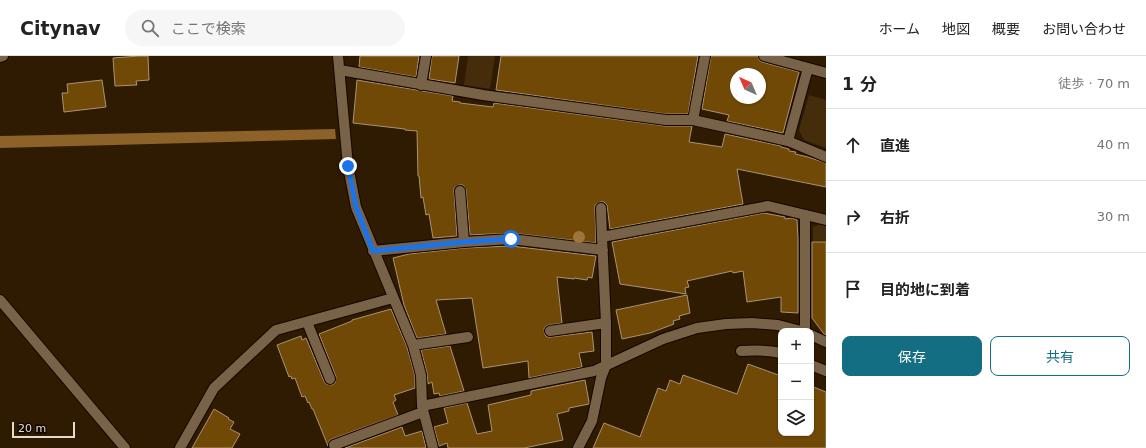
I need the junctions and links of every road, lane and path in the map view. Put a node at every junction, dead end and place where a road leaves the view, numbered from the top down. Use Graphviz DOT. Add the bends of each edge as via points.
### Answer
graph roads {
  1 [pos="338,56"];
  2 [pos="426,56"];
  3 [pos="705,56"];
  4 [pos="764,56"];
  5 [pos="808,68"];
  6 [pos="340,70"];
  7 [pos="826,73"];
  8 [pos="421,85"];
  9 [pos="693,120"];
  10 [pos="788,141"];
  11 [pos="826,157"];
  12 [pos="460,191"];
  13 [pos="601,208"];
  14 [pos="805,215"];
  15 [pos="826,220"];
  16 [pos="602,237"];
  17 [pos="464,242"];
  18 [pos="603,250"];
  19 [pos="373,251"];
  20 [pos="393,298"];
  21 [pos="0,300"];
  22 [pos="307,322"];
  23 [pos="606,323"];
  24 [pos="790,328"];
  25 [pos="805,328"];
  26 [pos="550,331"];
  27 [pos="814,336"];
  28 [pos="468,337"];
  29 [pos="826,342"];
  30 [pos="413,345"];
  31 [pos="742,351"];
  32 [pos="778,352"];
  33 [pos="606,365"];
  34 [pos="814,366"];
  35 [pos="826,371"];
  36 [pos="330,379"];
  37 [pos="423,409"];
  38 [pos="334,446"];
  39 [pos="125,448"];
  40 [pos="180,448"];
  41 [pos="433,448"];
  42 [pos="578,448"];
  1 -- 6 [label="street"];
  2 -- 8 [label="street"];
  3 -- 9 [label="street"];
  4 -- 5 [label="street"];
  5 -- 7 [label="street"];
  5 -- 10 [label="street"];
  6 -- 8 [label="street"];
  6 -- 19 [label="street" via="348,166 356,207"];
  8 -- 9 [label="street" via="666,120"];
  9 -- 10 [label="street"];
  10 -- 11 [label="street"];
  12 -- 17 [label="street"];
  13 -- 16 [label="street"];
  14 -- 15 [label="street"];
  14 -- 16 [label="street" via="768,206"];
  14 -- 25 [label="street"];
  16 -- 18 [label="street"];
  17 -- 18 [label="street" via="511,239"];
  17 -- 19 [label="street"];
  18 -- 23 [label="street"];
  19 -- 20 [label="street"];
  20 -- 22 [label="street"];
  20 -- 30 [label="street"];
  21 -- 39 [label="street"];
  22 -- 36 [label="street"];
  22 -- 40 [label="street" via="276,330 214,388"];
  23 -- 26 [label="street"];
  23 -- 33 [label="street"];
  24 -- 33 [label="street" via="752,323 697,328 663,339"];
  27 -- 29 [label="street"];
  28 -- 30 [label="street"];
  30 -- 37 [label="street" via="421,375"];
  31 -- 32 [label="street"];
  33 -- 37 [label="street" via="594,371"];
  33 -- 42 [label="street" via="592,421"];
  34 -- 35 [label="street"];
  37 -- 38 [label="street"];
  37 -- 41 [label="street"];
}
